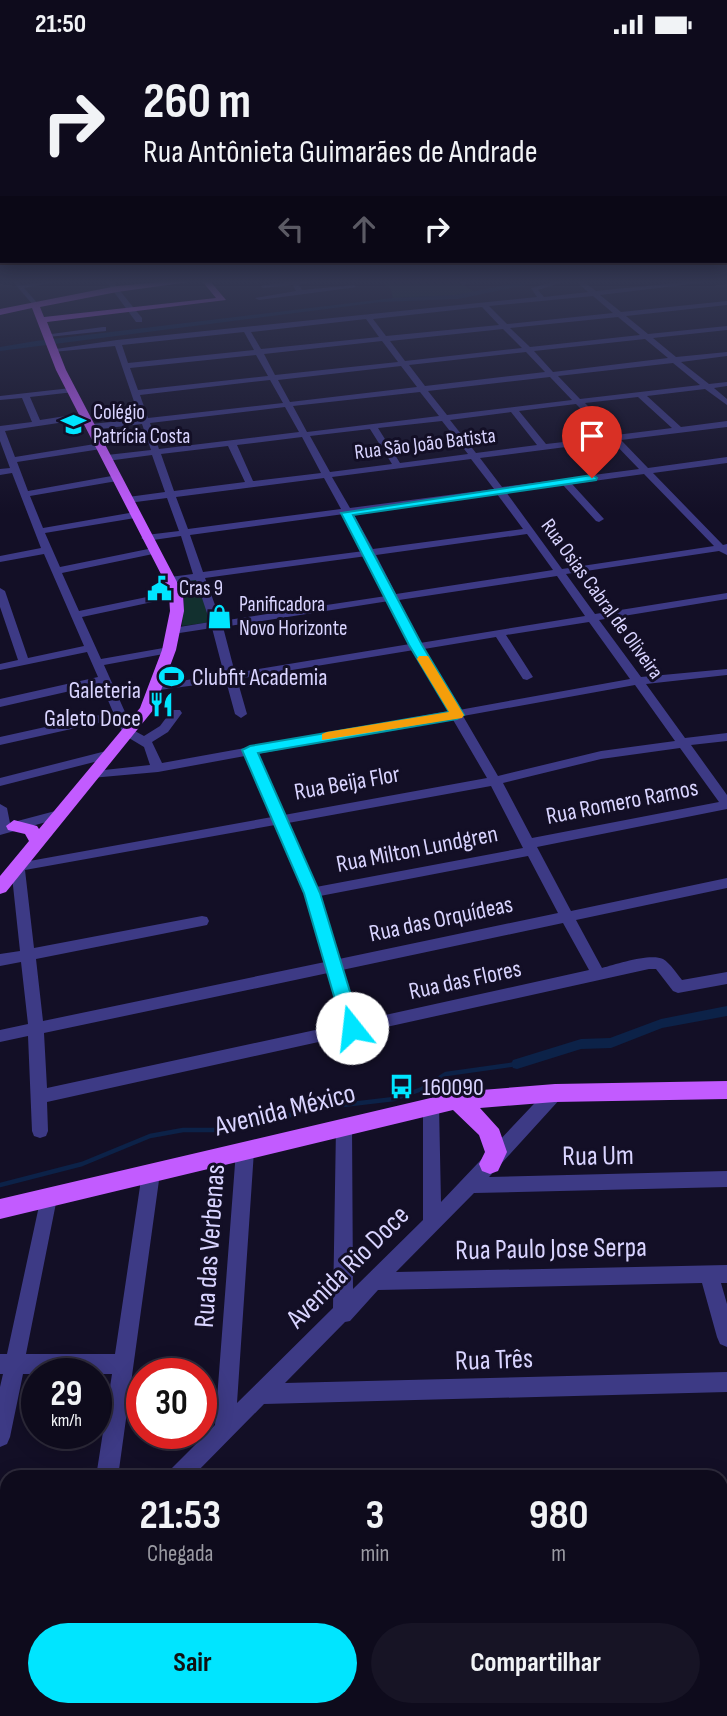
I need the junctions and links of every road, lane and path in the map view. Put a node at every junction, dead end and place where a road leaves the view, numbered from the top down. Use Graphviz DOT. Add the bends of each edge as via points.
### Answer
graph roads {
  1 [pos="57,359"];
  2 [pos="123,359"];
  3 [pos="194,359"];
  4 [pos="262,359"];
  5 [pos="399,359"];
  6 [pos="446,359"];
  7 [pos="536,359"];
  8 [pos="685,359"];
  9 [pos="675,360"];
  10 [pos="403,364"];
  11 [pos="125,366"];
  12 [pos="551,374"];
  13 [pos="272,378"];
  14 [pos="727,384"];
  15 [pos="707,386"];
  16 [pos="422,389"];
  17 [pos="71,390"];
  18 [pos="134,393"];
  19 [pos="640,394"];
  20 [pos="25,395"];
  21 [pos="0,398"];
  22 [pos="577,402"];
  23 [pos="727,403"];
  24 [pos="287,405"];
  25 [pos="514,410"];
  26 [pos="85,416"];
  27 [pos="445,418"];
  28 [pos="144,421"];
  29 [pos="37,423"];
  30 [pos="727,424"];
  31 [pos="372,426"];
  32 [pos="92,428"];
  33 [pos="0,430"];
  34 [pos="679,430"];
  35 [pos="303,433"];
  36 [pos="615,439"];
  37 [pos="231,442"];
  38 [pos="101,446"];
  39 [pos="543,447"];
  40 [pos="3,450"];
  41 [pos="155,451"];
  42 [pos="472,456"];
  43 [pos="107,458"];
  44 [pos="725,462"];
  45 [pos="14,465"];
  46 [pos="398,465"];
  47 [pos="644,470"];
  48 [pos="0,472"];
  49 [pos="326,475"];
  50 [pos="117,478"];
  51 [pos="566,482"];
  52 [pos="250,485"];
  53 [pos="500,492"];
  54 [pos="25,494"];
  55 [pos="170,495"];
  56 [pos="128,500"];
  57 [pos="347,513"];
  58 [pos="135,515"];
  59 [pos="599,519"];
  60 [pos="40,531"];
  61 [pos="529,531"];
  62 [pos="184,533"];
  63 [pos="149,544"];
  64 [pos="47,550"];
  65 [pos="725,550"];
  66 [pos="370,553"];
  67 [pos="0,559"];
  68 [pos="57,571"];
  69 [pos="560,572"];
  70 [pos="198,575"];
  71 [pos="170,580"];
  72 [pos="0,591"];
  73 [pos="176,594"];
  74 [pos="727,596"];
  75 [pos="393,597"];
  76 [pos="75,615"];
  77 [pos="590,617"];
  78 [pos="216,623"];
  79 [pos="173,631"];
  80 [pos="499,633"];
  81 [pos="416,645"];
  82 [pos="90,648"];
  83 [pos="169,650"];
  84 [pos="24,662"];
  85 [pos="97,663"];
  86 [pos="0,667"];
  87 [pos="727,672"];
  88 [pos="231,677"];
  89 [pos="527,677"];
  90 [pos="106,679"];
  91 [pos="638,681"];
  92 [pos="156,689"];
  93 [pos="0,703"];
  94 [pos="176,713"];
  95 [pos="120,714"];
  96 [pos="242,714"];
  97 [pos="457,715"];
  98 [pos="128,732"];
  99 [pos="727,737"];
  100 [pos="0,741"];
  101 [pos="145,741"];
  102 [pos="683,743"];
  103 [pos="250,750"];
  104 [pos="110,754"];
  105 [pos="158,768"];
  106 [pos="95,775"];
  107 [pos="495,781"];
  108 [pos="0,782"];
  109 [pos="727,805"];
  110 [pos="0,807"];
  111 [pos="59,814"];
  112 [pos="280,818"];
  113 [pos="6,828"];
  114 [pos="38,842"];
  115 [pos="528,847"];
  116 [pos="18,867"];
  117 [pos="727,884"];
  118 [pos="0,888"];
  119 [pos="312,893"];
  120 [pos="569,915"];
  121 [pos="202,921"];
  122 [pos="29,954"];
  123 [pos="0,960"];
  124 [pos="334,965"];
  125 [pos="598,974"];
  126 [pos="727,978"];
  127 [pos="36,1028"];
  128 [pos="352,1028"];
  129 [pos="0,1036"];
  130 [pos="727,1090"];
  131 [pos="555,1093"];
  132 [pos="38,1097"];
  133 [pos="456,1101"];
  134 [pos="431,1106"];
  135 [pos="344,1127"];
  136 [pos="40,1131"];
  137 [pos="245,1151"];
  138 [pos="490,1164"];
  139 [pos="151,1173"];
  140 [pos="727,1179"];
  141 [pos="470,1185"];
  142 [pos="48,1198"];
  143 [pos="0,1209"];
  144 [pos="432,1223"];
  145 [pos="718,1274"];
  146 [pos="376,1281"];
  147 [pos="343,1314"];
  148 [pos="727,1337"];
  149 [pos="8,1364"];
  150 [pos="121,1364"];
  151 [pos="727,1382"];
  152 [pos="263,1394"];
  153 [pos="225,1429"];
  154 [pos="0,1437"];
  155 [pos="108,1470"];
  156 [pos="184,1470"];
  1 -- 17 [label="main road"];
  2 -- 11 [label="street"];
  3 -- 11 [label="street"];
  4 -- 13 [label="street"];
  5 -- 10 [label="street, Rua Osias Cabral de Oliveira"];
  6 -- 10 [label="street"];
  7 -- 12 [label="street"];
  8 -- 9 [label="street"];
  9 -- 12 [label="street"];
  9 -- 15 [label="street"];
  10 -- 13 [label="street"];
  10 -- 16 [label="street, Rua Osias Cabral de Oliveira"];
  11 -- 18 [label="street"];
  12 -- 16 [label="street"];
  12 -- 22 [label="street"];
  13 -- 18 [label="street"];
  13 -- 24 [label="street"];
  14 -- 15 [label="street"];
  15 -- 19 [label="street"];
  15 -- 23 [label="street"];
  16 -- 24 [label="street"];
  16 -- 27 [label="street, Rua Osias Cabral de Oliveira"];
  17 -- 20 [label="street"];
  17 -- 26 [label="main road"];
  18 -- 28 [label="street"];
  19 -- 22 [label="street"];
  19 -- 34 [label="street"];
  20 -- 21 [label="street"];
  20 -- 29 [label="street"];
  22 -- 25 [label="street"];
  22 -- 36 [label="street"];
  24 -- 28 [label="street"];
  24 -- 35 [label="street"];
  25 -- 27 [label="street"];
  25 -- 39 [label="street"];
  26 -- 29 [label="street"];
  26 -- 32 [label="main road"];
  27 -- 31 [label="street"];
  27 -- 42 [label="street, Rua Osias Cabral de Oliveira"];
  28 -- 32 [label="street"];
  28 -- 41 [label="street"];
  29 -- 33 [label="street"];
  30 -- 34 [label="street, Rua São João Batista"];
  31 -- 35 [label="street"];
  31 -- 46 [label="street"];
  32 -- 38 [label="main road"];
  33 -- 40 [label="street"];
  34 -- 36 [label="street, Rua São João Batista"];
  35 -- 37 [label="street"];
  35 -- 49 [label="street"];
  36 -- 39 [label="street, Rua São João Batista"];
  36 -- 47 [label="street"];
  37 -- 41 [label="street"];
  37 -- 52 [label="street"];
  38 -- 43 [label="main road"];
  38 -- 45 [label="street"];
  39 -- 42 [label="street, Rua São João Batista"];
  40 -- 45 [label="street"];
  41 -- 43 [label="street"];
  41 -- 55 [label="street"];
  42 -- 46 [label="street, Rua São João Batista"];
  42 -- 53 [label="street, Rua Osias Cabral de Oliveira"];
  43 -- 50 [label="main road"];
  44 -- 47 [label="street"];
  45 -- 48 [label="street"];
  45 -- 54 [label="street"];
  46 -- 49 [label="street, Rua São João Batista"];
  47 -- 51 [label="street"];
  47 -- 65 [label="street"];
  49 -- 52 [label="street, Rua São João Batista"];
  49 -- 57 [label="street"];
  50 -- 54 [label="street"];
  50 -- 56 [label="main road"];
  51 -- 53 [label="street"];
  51 -- 59 [label="street"];
  52 -- 55 [label="street, Rua São João Batista"];
  53 -- 57 [label="street"];
  53 -- 61 [label="street, Rua Osias Cabral de Oliveira"];
  54 -- 60 [label="street"];
  55 -- 56 [label="street, Rua São João Batista"];
  55 -- 62 [label="street"];
  56 -- 58 [label="main road"];
  57 -- 62 [label="street"];
  57 -- 66 [label="street"];
  58 -- 60 [label="street"];
  58 -- 63 [label="main road"];
  60 -- 64 [label="street"];
  61 -- 66 [label="street"];
  61 -- 69 [label="street, Rua Osias Cabral de Oliveira"];
  62 -- 63 [label="street"];
  62 -- 70 [label="street"];
  63 -- 68 [label="street"];
  63 -- 71 [label="main road"];
  64 -- 67 [label="street"];
  64 -- 68 [label="street"];
  65 -- 69 [label="street"];
  66 -- 70 [label="street"];
  66 -- 75 [label="street"];
  68 -- 76 [label="street"];
  69 -- 75 [label="street"];
  69 -- 77 [label="street, Rua Osias Cabral de Oliveira"];
  70 -- 71 [label="street"];
  70 -- 78 [label="street"];
  71 -- 73 [label="main road"];
  72 -- 84 [label="street"];
  73 -- 76 [label="street"];
  73 -- 79 [label="main road"];
  74 -- 77 [label="street"];
  75 -- 78 [label="street"];
  75 -- 81 [label="street"];
  76 -- 82 [label="street"];
  77 -- 80 [label="street"];
  77 -- 91 [label="street, Rua Osias Cabral de Oliveira"];
  78 -- 79 [label="street"];
  78 -- 88 [label="street"];
  79 -- 83 [label="main road"];
  80 -- 81 [label="street"];
  80 -- 89 [label="street"];
  81 -- 88 [label="street"];
  81 -- 97 [label="street"];
  82 -- 84 [label="street"];
  82 -- 85 [label="street"];
  83 -- 85 [label="street"];
  83 -- 92 [label="main road"];
  84 -- 86 [label="street"];
  85 -- 90 [label="street"];
  87 -- 91 [label="street"];
  88 -- 92 [label="street"];
  88 -- 96 [label="street"];
  90 -- 93 [label="street"];
  90 -- 95 [label="street"];
  91 -- 97 [label="street"];
  91 -- 102 [label="street, Rua Osias Cabral de Oliveira"];
  92 -- 98 [label="main road"];
  94 -- 101 [label="street" via="164,729"];
  95 -- 98 [label="street"];
  95 -- 100 [label="street"];
  97 -- 103 [label="street"];
  97 -- 107 [label="street"];
  98 -- 101 [label="street"];
  98 -- 104 [label="main road"];
  99 -- 102 [label="street, Rua Beija Flor"];
  101 -- 105 [label="street"];
  102 -- 107 [label="street, Rua Beija Flor" via="601,755"];
  102 -- 109 [label="street, Rua Osias Cabral de Oliveira"];
  103 -- 105 [label="street"];
  103 -- 112 [label="street"];
  104 -- 106 [label="main road"];
  104 -- 108 [label="street"];
  105 -- 106 [label="street"];
  106 -- 111 [label="main road"];
  107 -- 112 [label="street, Rua Beija Flor"];
  107 -- 115 [label="street"];
  109 -- 115 [label="street, Rua Romero Ramos"];
  110 -- 113 [label="street"];
  111 -- 113 [label="street"];
  111 -- 114 [label="main road"];
  112 -- 116 [label="street, Rua Beija Flor"];
  112 -- 119 [label="street"];
  113 -- 114 [label="main road" via="31,830"];
  114 -- 116 [label="main road"];
  115 -- 119 [label="street, Rua Milton Lundgren"];
  115 -- 120 [label="street"];
  116 -- 118 [label="main road"];
  116 -- 122 [label="street"];
  117 -- 120 [label="street, Rua das Orquídeas"];
  119 -- 124 [label="street"];
  120 -- 124 [label="street, Rua das Orquídeas"];
  120 -- 125 [label="street"];
  121 -- 122 [label="street"];
  122 -- 123 [label="street"];
  122 -- 127 [label="street"];
  124 -- 127 [label="street, Rua das Orquídeas"];
  124 -- 128 [label="street"];
  125 -- 126 [label="street, Rua das Flores" via="655,963 678,987"];
  125 -- 128 [label="street, Rua das Flores"];
  127 -- 129 [label="street, Rua das Orquídeas"];
  127 -- 132 [label="street"];
  128 -- 132 [label="street, Rua das Flores"];
  130 -- 131 [label="main road, Avenida México"];
  131 -- 133 [label="main road, Avenida México"];
  131 -- 138 [label="street, Avenida Rio Doce"];
  132 -- 136 [label="street"];
  133 -- 134 [label="main road, Avenida México"];
  133 -- 138 [label="main road" via="489,1133 496,1152"];
  134 -- 135 [label="main road, Avenida México"];
  134 -- 144 [label="street"];
  135 -- 137 [label="main road, Avenida México"];
  135 -- 147 [label="street"];
  137 -- 139 [label="main road, Avenida México"];
  137 -- 153 [label="street, Rua das Verbenas"];
  138 -- 141 [label="street, Avenida Rio Doce"];
  139 -- 142 [label="main road, Avenida México"];
  139 -- 150 [label="street"];
  140 -- 141 [label="street, Rua Um"];
  141 -- 144 [label="street, Avenida Rio Doce"];
  142 -- 143 [label="main road, Avenida México"];
  142 -- 149 [label="street"];
  144 -- 146 [label="street, Avenida Rio Doce"];
  145 -- 146 [label="street, Rua Paulo Jose Serpa"];
  145 -- 148 [label="street"];
  146 -- 147 [label="street, Avenida Rio Doce"];
  147 -- 152 [label="street, Avenida Rio Doce"];
  149 -- 150 [label="street"];
  149 -- 154 [label="street"];
  150 -- 155 [label="street"];
  151 -- 152 [label="street, Rua Três"];
  152 -- 153 [label="street, Avenida Rio Doce"];
  153 -- 156 [label="street, Avenida Rio Doce"];
}
